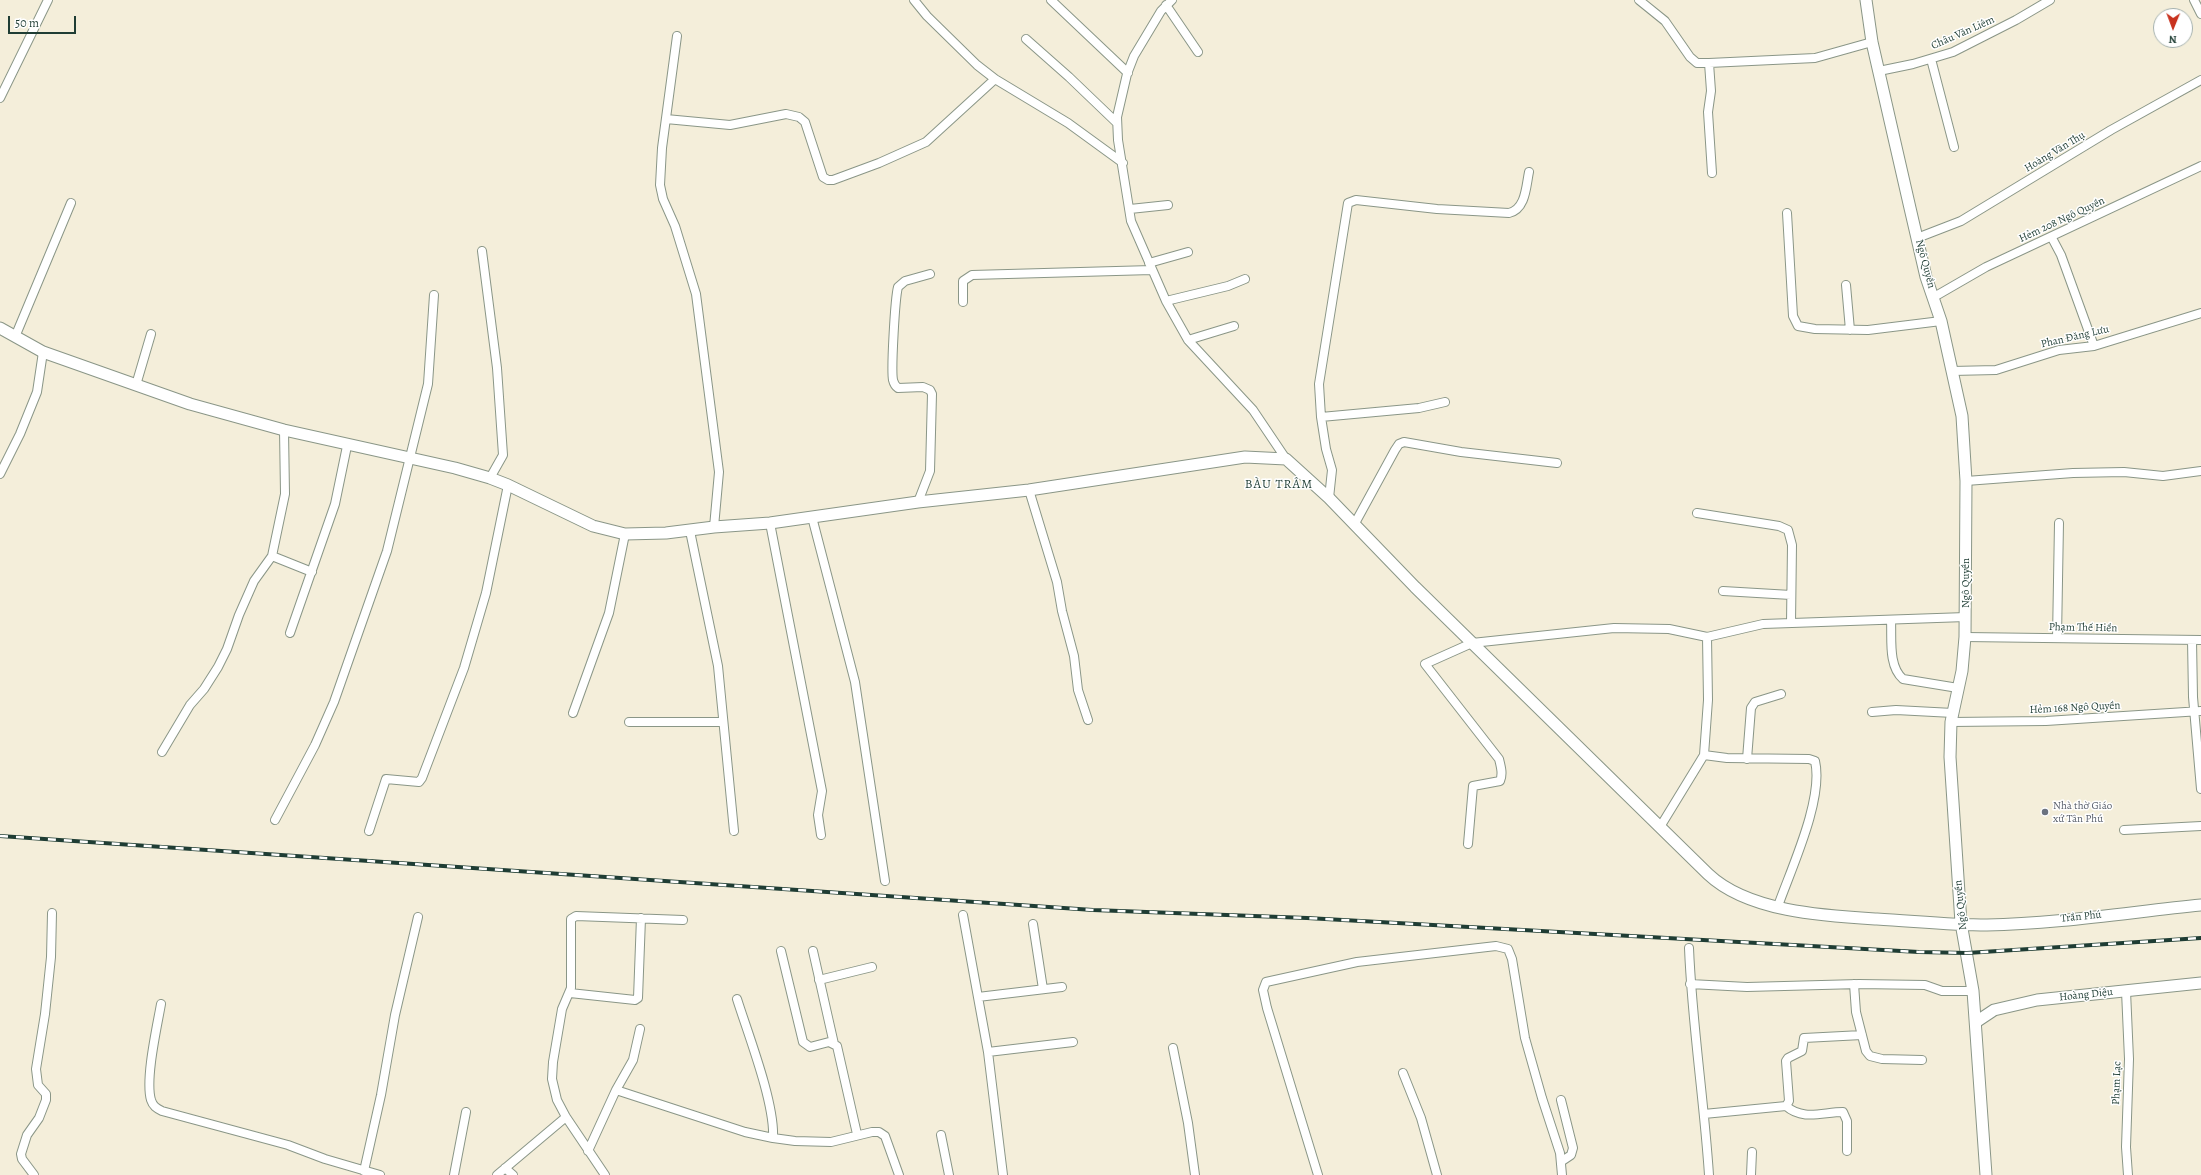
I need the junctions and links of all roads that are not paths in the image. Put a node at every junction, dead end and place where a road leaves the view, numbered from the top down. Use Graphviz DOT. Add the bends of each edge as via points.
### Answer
graph roads {
  1 [pos="48,0"];
  2 [pos="914,0"];
  3 [pos="1051,0"];
  4 [pos="1639,0"];
  5 [pos="1866,0"];
  6 [pos="2050,0"];
  7 [pos="2194,0"];
  8 [pos="1169,3"];
  9 [pos="2201,14"];
  10 [pos="677,36"];
  11 [pos="1026,38"];
  12 [pos="1872,42"];
  13 [pos="1198,52"];
  14 [pos="1931,59"];
  15 [pos="1710,63"];
  16 [pos="1878,71"];
  17 [pos="1128,73"];
  18 [pos="995,79"];
  19 [pos="2201,80"];
  20 [pos="0,98"];
  21 [pos="666,119"];
  22 [pos="1117,123"];
  23 [pos="1954,147"];
  24 [pos="1123,163"];
  25 [pos="2201,166"];
  26 [pos="1529,172"];
  27 [pos="1712,174"];
  28 [pos="71,202"];
  29 [pos="1168,205"];
  30 [pos="1130,209"];
  31 [pos="1787,213"];
  32 [pos="1918,238"];
  33 [pos="2052,238"];
  34 [pos="482,250"];
  35 [pos="1188,252"];
  36 [pos="1151,267"];
  37 [pos="930,274"];
  38 [pos="1245,279"];
  39 [pos="1846,285"];
  40 [pos="434,295"];
  41 [pos="1934,297"];
  42 [pos="1166,301"];
  43 [pos="963,302"];
  44 [pos="2201,313"];
  45 [pos="1941,321"];
  46 [pos="1234,326"];
  47 [pos="0,328"];
  48 [pos="1850,330"];
  49 [pos="151,334"];
  50 [pos="15,337"];
  51 [pos="1188,340"];
  52 [pos="2094,346"];
  53 [pos="43,352"];
  54 [pos="1952,371"];
  55 [pos="136,384"];
  56 [pos="1445,402"];
  57 [pos="1321,417"];
  58 [pos="284,430"];
  59 [pos="348,446"];
  60 [pos="410,459"];
  61 [pos="1286,459"];
  62 [pos="1557,463"];
  63 [pos="2201,471"];
  64 [pos="0,474"];
  65 [pos="490,478"];
  66 [pos="1966,481"];
  67 [pos="508,485"];
  68 [pos="1029,490"];
  69 [pos="1329,498"];
  70 [pos="918,502"];
  71 [pos="1697,513"];
  72 [pos="812,517"];
  73 [pos="770,523"];
  74 [pos="2059,523"];
  75 [pos="1354,525"];
  76 [pos="714,527"];
  77 [pos="690,531"];
  78 [pos="625,534"];
  79 [pos="272,556"];
  80 [pos="312,572"];
  81 [pos="1723,591"];
  82 [pos="1791,595"];
  83 [pos="1966,617"];
  84 [pos="1891,620"];
  85 [pos="1791,623"];
  86 [pos="290,632"];
  87 [pos="1707,637"];
  88 [pos="1965,638"];
  89 [pos="2057,638"];
  90 [pos="2192,640"];
  91 [pos="2201,640"];
  92 [pos="1472,643"];
  93 [pos="1958,688"];
  94 [pos="1780,694"];
  95 [pos="2198,711"];
  96 [pos="1872,712"];
  97 [pos="573,713"];
  98 [pos="1952,718"];
  99 [pos="1088,720"];
  100 [pos="629,722"];
  101 [pos="723,722"];
  102 [pos="162,752"];
  103 [pos="1704,755"];
  104 [pos="1747,759"];
  105 [pos="2201,790"];
  106 [pos="275,820"];
  107 [pos="2201,826"];
  108 [pos="1660,827"];
  109 [pos="2124,830"];
  110 [pos="369,831"];
  111 [pos="734,831"];
  112 [pos="821,835"];
  113 [pos="1468,844"];
  114 [pos="884,881"];
  115 [pos="2201,905"];
  116 [pos="1778,906"];
  117 [pos="52,913"];
  118 [pos="963,915"];
  119 [pos="418,917"];
  120 [pos="641,918"];
  121 [pos="683,920"];
  122 [pos="1961,923"];
  123 [pos="1033,924"];
  124 [pos="1689,948"];
  125 [pos="781,951"];
  126 [pos="812,951"];
  127 [pos="872,967"];
  128 [pos="819,980"];
  129 [pos="2201,983"];
  130 [pos="1690,984"];
  131 [pos="1854,984"];
  132 [pos="1062,987"];
  133 [pos="1043,989"];
  134 [pos="1973,991"];
  135 [pos="2126,991"];
  136 [pos="570,993"];
  137 [pos="978,996"];
  138 [pos="737,999"];
  139 [pos="161,1004"];
  140 [pos="1976,1022"];
  141 [pos="640,1029"];
  142 [pos="1862,1035"];
  143 [pos="1073,1042"];
  144 [pos="834,1044"];
  145 [pos="1173,1048"];
  146 [pos="988,1052"];
  147 [pos="1922,1060"];
  148 [pos="1403,1073"];
  149 [pos="616,1090"];
  150 [pos="1561,1100"];
  151 [pos="1786,1106"];
  152 [pos="466,1112"];
  153 [pos="1704,1114"];
  154 [pos="566,1117"];
  155 [pos="857,1134"];
  156 [pos="941,1135"];
  157 [pos="773,1138"];
  158 [pos="588,1151"];
  159 [pos="1847,1151"];
  160 [pos="1752,1152"];
  161 [pos="1562,1161"];
  162 [pos="505,1168"];
  163 [pos="364,1171"];
  164 [pos="34,1175"];
  165 [pos="380,1175"];
  166 [pos="454,1175"];
  167 [pos="496,1175"];
  168 [pos="513,1175"];
  169 [pos="605,1175"];
  170 [pos="899,1175"];
  171 [pos="949,1175"];
  172 [pos="1003,1175"];
  173 [pos="1195,1175"];
  174 [pos="1318,1175"];
  175 [pos="1437,1175"];
  176 [pos="1562,1175"];
  177 [pos="1709,1175"];
  178 [pos="1751,1175"];
  179 [pos="1986,1175"];
  180 [pos="2128,1175"];
  1 -- 20 [label="street"];
  2 -- 18 [label="street" via="960,50"];
  3 -- 17 [label="street"];
  4 -- 15 [label="street" via="1665,21 1690,57 1697,63"];
  5 -- 12 [label="street, Ngô Quyền"];
  6 -- 14 [label="street, Châu Văn Liêm" via="1953,52"];
  7 -- 9 [label="street"];
  8 -- 13 [label="street"];
  8 -- 17 [label="street" via="1146,33"];
  10 -- 21 [label="street"];
  11 -- 22 [label="street"];
  12 -- 15 [label="street" via="1815,58"];
  12 -- 16 [label="street, Ngô Quyền"];
  14 -- 16 [label="street, Châu Văn Liêm"];
  14 -- 23 [label="street"];
  15 -- 27 [label="street"];
  16 -- 32 [label="street, Ngô Quyền"];
  17 -- 22 [label="street"];
  18 -- 21 [label="street" via="926,142 833,180 823,177 805,122 798,117 786,114 748,123 719,126"];
  18 -- 24 [label="street" via="1068,123"];
  19 -- 32 [label="street, Hoàng Văn Thụ" via="1961,221"];
  21 -- 76 [label="street" via="660,185 696,294 719,472"];
  22 -- 24 [label="street"];
  24 -- 30 [label="street"];
  25 -- 33 [label="street, Hẻm 208 Ngô Quyền"];
  26 -- 57 [label="street" via="1522,203 1517,210 1509,213 1437,209 1356,200 1348,203 1321,367 1318,400"];
  28 -- 50 [label="street"];
  29 -- 30 [label="street"];
  30 -- 36 [label="street" via="1131,222"];
  31 -- 48 [label="street" via="1795,323 1802,328"];
  32 -- 41 [label="street, Ngô Quyền" via="1922,263"];
  33 -- 41 [label="street, Hẻm 208 Ngô Quyền" via="1986,268"];
  33 -- 52 [label="street" via="2061,255"];
  34 -- 65 [label="street" via="497,368 502,455"];
  35 -- 36 [label="street"];
  36 -- 42 [label="street"];
  36 -- 43 [label="street" via="972,275 963,281"];
  37 -- 70 [label="street" via="905,281 898,288 894,333 895,386 923,387 932,394 930,470"];
  38 -- 42 [label="street" via="1228,286"];
  39 -- 48 [label="street"];
  40 -- 60 [label="street" via="428,384"];
  41 -- 45 [label="street, Ngô Quyền"];
  42 -- 51 [label="street"];
  44 -- 52 [label="street, Phan Đăng Lưu"];
  45 -- 48 [label="street"];
  45 -- 54 [label="street, Ngô Quyền"];
  46 -- 51 [label="street"];
  47 -- 50 [label="street"];
  49 -- 55 [label="street"];
  50 -- 53 [label="street"];
  51 -- 61 [label="street" via="1253,410"];
  52 -- 54 [label="street, Phan Đăng Lưu" via="2059,350 1996,370"];
  53 -- 55 [label="street"];
  53 -- 64 [label="street" via="37,392"];
  54 -- 66 [label="street, Ngô Quyền" via="1962,416"];
  55 -- 58 [label="street" via="190,404"];
  56 -- 57 [label="street" via="1419,408"];
  57 -- 69 [label="street" via="1332,470"];
  58 -- 59 [label="street"];
  58 -- 79 [label="street" via="285,494"];
  59 -- 60 [label="street"];
  59 -- 80 [label="street" via="335,504"];
  60 -- 65 [label="street"];
  60 -- 106 [label="street" via="387,551 336,695 315,745"];
  61 -- 68 [label="street" via="1244,458"];
  61 -- 69 [label="street, Trần Phú"];
  62 -- 75 [label="street" via="1461,452 1404,442 1395,450"];
  63 -- 66 [label="street" via="2163,476 2124,472 2073,473"];
  65 -- 67 [label="street"];
  66 -- 83 [label="street, Ngô Quyền"];
  67 -- 78 [label="street" via="593,526"];
  67 -- 110 [label="street" via="486,592 464,668 422,778 414,783 386,779"];
  68 -- 70 [label="street"];
  68 -- 99 [label="street" via="1057,582 1074,656 1078,690"];
  69 -- 75 [label="street, Trần Phú"];
  70 -- 72 [label="street"];
  71 -- 82 [label="street" via="1779,526 1788,530 1792,545"];
  72 -- 73 [label="street"];
  72 -- 114 [label="street" via="855,682"];
  73 -- 76 [label="street"];
  73 -- 112 [label="street" via="822,790 818,815"];
  74 -- 89 [label="street"];
  75 -- 92 [label="street, Trần Phú"];
  76 -- 77 [label="street"];
  77 -- 78 [label="street"];
  77 -- 101 [label="street" via="718,666"];
  78 -- 97 [label="street" via="609,613"];
  79 -- 80 [label="street"];
  79 -- 102 [label="street" via="254,581 218,666 204,689 190,705"];
  80 -- 86 [label="street"];
  81 -- 82 [label="street"];
  82 -- 85 [label="street"];
  83 -- 84 [label="street"];
  83 -- 88 [label="street, Ngô Quyền"];
  84 -- 85 [label="street"];
  84 -- 93 [label="street" via="1894,668 1899,675 1903,679"];
  85 -- 87 [label="street" via="1763,624"];
  87 -- 92 [label="street" via="1669,629 1614,628"];
  87 -- 103 [label="street" via="1708,700"];
  88 -- 89 [label="street, Phạm Thế Hiển"];
  88 -- 93 [label="street, Ngô Quyền"];
  89 -- 90 [label="street, Phạm Thế Hiển"];
  90 -- 91 [label="street, Phạm Thế Hiển"];
  90 -- 95 [label="street"];
  92 -- 108 [label="street, Trần Phú"];
  92 -- 113 [label="street" via="1425,664 1498,759 1501,768 1500,781 1473,786"];
  93 -- 98 [label="street, Ngô Quyền"];
  94 -- 104 [label="street" via="1755,702 1751,708"];
  95 -- 98 [label="street, Hẻm 168 Ngô Quyền" via="2046,721"];
  95 -- 105 [label="street"];
  96 -- 98 [label="street, Hẻm 168 Ngô Quyền" via="1896,710"];
  98 -- 122 [label="street, Ngô Quyền" via="1950,758"];
  100 -- 101 [label="street"];
  101 -- 111 [label="street"];
  103 -- 104 [label="street"];
  103 -- 108 [label="street"];
  104 -- 116 [label="street" via="1809,759 1815,761 1817,767 1812,811"];
  107 -- 109 [label="street"];
  108 -- 116 [label="street, Trần Phú" via="1722,886 1750,899"];
  115 -- 122 [label="street, Trần Phú" via="2016,923"];
  116 -- 122 [label="street, Trần Phú" via="1839,917"];
  117 -- 164 [label="street" via="51,957 36,1069 38,1085 46,1094 46,1100 39,1118 27,1135 21,1154"];
  118 -- 137 [label="street"];
  119 -- 163 [label="street"];
  120 -- 121 [label="street"];
  120 -- 136 [label="street" via="572,917"];
  120 -- 136 [label="street" via="638,998 635,1000"];
  122 -- 134 [label="street, Ngô Quyền"];
  123 -- 133 [label="street"];
  124 -- 130 [label="street"];
  125 -- 144 [label="street" via="803,1042 810,1047 829,1042"];
  126 -- 128 [label="street"];
  127 -- 128 [label="street"];
  128 -- 144 [label="street"];
  129 -- 135 [label="street, Hoàng Diệu"];
  130 -- 131 [label="street" via="1747,987"];
  130 -- 153 [label="street"];
  131 -- 134 [label="street" via="1925,986 1942,991"];
  131 -- 142 [label="street" via="1856,1012"];
  132 -- 133 [label="street"];
  133 -- 137 [label="street"];
  134 -- 140 [label="street, Ngô Quyền"];
  135 -- 140 [label="street, Hoàng Diệu" via="2012,1005 1994,1010"];
  135 -- 180 [label="street, Phạm Lạc" via="2129,1059 2126,1147"];
  136 -- 154 [label="street" via="562,1009 552,1070 557,1100"];
  137 -- 146 [label="street"];
  138 -- 157 [label="street" via="765,1092"];
  139 -- 163 [label="street" via="150,1086 154,1107 288,1144"];
  140 -- 179 [label="street, Ngô Quyền"];
  141 -- 149 [label="street" via="633,1060"];
  142 -- 147 [label="street" via="1870,1056 1882,1060"];
  142 -- 151 [label="street" via="1804,1038 1802,1051 1786,1061 1789,1101"];
  143 -- 146 [label="street"];
  144 -- 155 [label="street" via="837,1046"];
  145 -- 173 [label="street"];
  146 -- 172 [label="street"];
  148 -- 175 [label="street" via="1421,1118"];
  149 -- 157 [label="street" via="745,1132"];
  149 -- 158 [label="street"];
  150 -- 161 [label="street" via="1573,1148 1571,1155"];
  151 -- 153 [label="street"];
  151 -- 159 [label="street" via="1794,1113 1803,1115 1843,1112 1846,1121"];
  152 -- 166 [label="street"];
  153 -- 177 [label="street"];
  154 -- 158 [label="street"];
  154 -- 162 [label="street"];
  155 -- 157 [label="street" via="831,1142"];
  155 -- 170 [label="street" via="879,1132 884,1136"];
  156 -- 171 [label="street"];
  158 -- 169 [label="street"];
  160 -- 178 [label="street"];
  161 -- 174 [label="street" via="1525,1038 1512,959 1508,949 1496,946 1357,962 1266,982 1263,990 1267,1008"];
  161 -- 176 [label="street"];
  162 -- 167 [label="street"];
  162 -- 168 [label="street"];
  163 -- 165 [label="street"];
}
